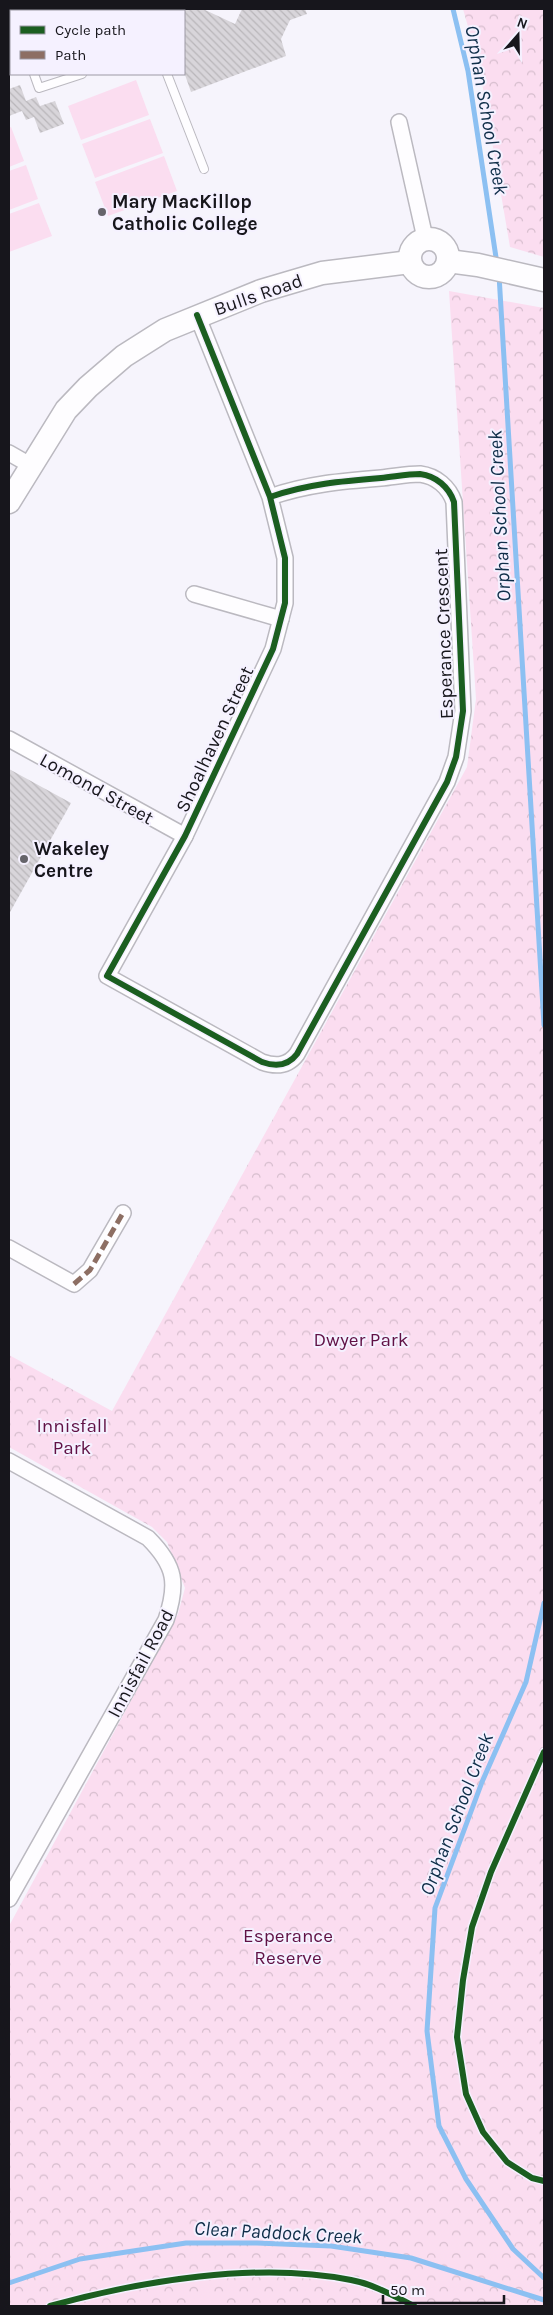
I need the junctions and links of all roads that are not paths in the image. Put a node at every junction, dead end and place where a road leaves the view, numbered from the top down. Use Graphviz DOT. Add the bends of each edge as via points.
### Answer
graph roads {
  1 [pos="34,75"];
  2 [pos="79,75"];
  3 [pos="167,75"];
  4 [pos="399,122"];
  5 [pos="204,169"];
  6 [pos="425,238"];
  7 [pos="448,261"];
  8 [pos="410,262"];
  9 [pos="544,280"];
  10 [pos="198,316"];
  11 [pos="9,453"];
  12 [pos="30,466"];
  13 [pos="270,497"];
  14 [pos="9,502"];
  15 [pos="194,594"];
  16 [pos="281,619"];
  17 [pos="9,739"];
  18 [pos="185,836"];
  19 [pos="282,1065"];
  20 [pos="123,1213"];
  21 [pos="9,1248"];
  22 [pos="9,1461"];
  23 [pos="9,1899"];
  1 -- 2 [label="lane" via="39,88"];
  3 -- 5 [label="lane"];
  4 -- 6 [label="street"];
  6 -- 7 [label="street" via="442,244"];
  6 -- 8 [label="street" via="414,244"];
  7 -- 8 [label="street" via="442,272 429,277 417,273"];
  7 -- 9 [label="street"];
  8 -- 10 [label="street, Bulls Road" via="322,273 261,291"];
  10 -- 12 [label="street, Bulls Road" via="165,330 124,356 88,387 66,410"];
  10 -- 13 [label="street, Shoalhaven Street"];
  11 -- 12 [label="street"];
  12 -- 14 [label="street, Bulls Road"];
  13 -- 16 [label="street, Shoalhaven Street" via="285,558 286,603"];
  13 -- 19 [label="street, Esperance Crescent" via="329,482 420,474 441,483 454,502 462,692 461,728 447,782 297,1054"];
  15 -- 16 [label="street"];
  16 -- 18 [label="street, Shoalhaven Street" via="273,649"];
  17 -- 18 [label="street, Lomond Street"];
  18 -- 19 [label="street, Shoalhaven Street" via="107,976 262,1062"];
  20 -- 21 [label="street" via="90,1270 74,1284"];
  22 -- 23 [label="street, Innisfail Road" via="148,1538 167,1561 174,1598 166,1620"];
}
